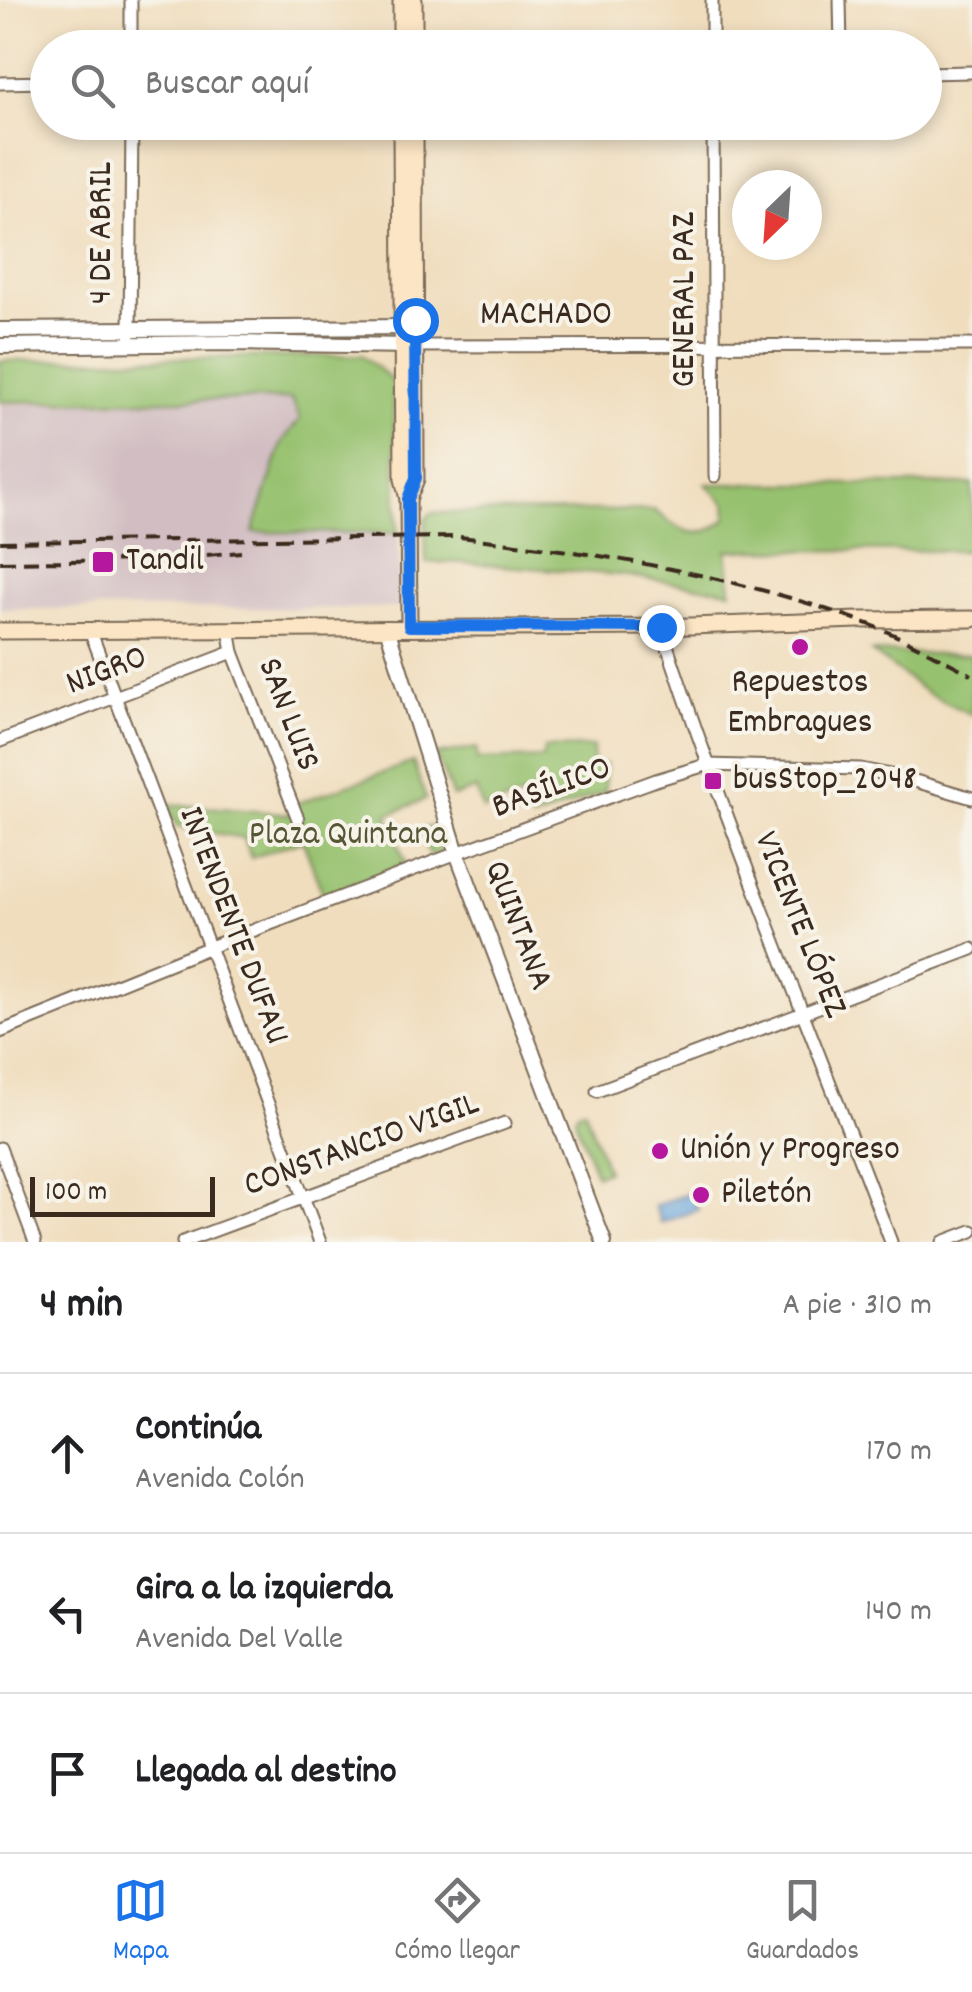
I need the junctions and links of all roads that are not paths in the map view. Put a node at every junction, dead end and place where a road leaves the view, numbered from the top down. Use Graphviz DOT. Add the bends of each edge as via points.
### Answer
graph roads {
  1 [pos="130,0"];
  2 [pos="401,0"];
  3 [pos="414,0"];
  4 [pos="712,0"];
  5 [pos="840,0"];
  6 [pos="131,30"];
  7 [pos="401,30"];
  8 [pos="414,30"];
  9 [pos="712,30"];
  10 [pos="841,30"];
  11 [pos="972,72"];
  12 [pos="942,73"];
  13 [pos="30,82"];
  14 [pos="0,83"];
  15 [pos="132,140"];
  16 [pos="403,140"];
  17 [pos="414,140"];
  18 [pos="713,140"];
  19 [pos="408,327"];
  20 [pos="0,330"];
  21 [pos="130,336"];
  22 [pos="972,344"];
  23 [pos="0,346"];
  24 [pos="408,346"];
  25 [pos="714,346"];
  26 [pos="716,476"];
  27 [pos="972,619"];
  28 [pos="409,626"];
  29 [pos="661,627"];
  30 [pos="386,628"];
  31 [pos="229,629"];
  32 [pos="90,630"];
  33 [pos="0,631"];
  34 [pos="233,652"];
  35 [pos="117,698"];
  36 [pos="0,741"];
  37 [pos="706,765"];
  38 [pos="972,798"];
  39 [pos="298,819"];
  40 [pos="458,853"];
  41 [pos="210,947"];
  42 [pos="972,949"];
  43 [pos="804,1010"];
  44 [pos="0,1032"];
  45 [pos="597,1090"];
  46 [pos="505,1124"];
  47 [pos="0,1148"];
  48 [pos="303,1196"];
  49 [pos="972,1231"];
  50 [pos="35,1242"];
  51 [pos="182,1242"];
  52 [pos="320,1242"];
  53 [pos="604,1242"];
  54 [pos="891,1242"];
  55 [pos="943,1242"];
  1 -- 6 [label="street"];
  2 -- 7 [label="main road"];
  3 -- 8 [label="main road"];
  4 -- 9 [label="street"];
  5 -- 10 [label="street"];
  11 -- 12 [label="street"];
  13 -- 14 [label="street"];
  15 -- 21 [label="street, 4 DE ABRIL"];
  16 -- 19 [label="main road"];
  17 -- 19 [label="main road"];
  18 -- 25 [label="street, GENERAL PAZ"];
  19 -- 21 [label="street, MACHADO"];
  19 -- 24 [label="main road"];
  20 -- 21 [label="street, MACHADO"];
  21 -- 23 [label="street, MACHADO"];
  21 -- 24 [label="street, MACHADO"];
  22 -- 25 [label="street, MACHADO"];
  24 -- 25 [label="street, MACHADO"];
  24 -- 28 [label="main road" via="403,479"];
  25 -- 26 [label="street, GENERAL PAZ"];
  27 -- 29 [label="main road"];
  28 -- 29 [label="main road"];
  28 -- 30 [label="main road"];
  29 -- 37 [label="street, VICENTE LÓPEZ"];
  30 -- 31 [label="main road"];
  30 -- 40 [label="street, QUINTANA"];
  31 -- 32 [label="main road"];
  31 -- 34 [label="street, SAN LUIS"];
  32 -- 33 [label="main road"];
  32 -- 35 [label="street, INTENDENTE DUFAU"];
  34 -- 35 [label="street, NIGRO"];
  34 -- 39 [label="street, SAN LUIS"];
  35 -- 36 [label="street, NIGRO"];
  35 -- 41 [label="street, INTENDENTE DUFAU"];
  37 -- 38 [label="street, BASÍLICO" via="860,769"];
  37 -- 40 [label="street, BASÍLICO"];
  37 -- 43 [label="street, VICENTE LÓPEZ"];
  40 -- 41 [label="street, BASÍLICO"];
  40 -- 53 [label="street, QUINTANA"];
  41 -- 44 [label="street, BASÍLICO"];
  41 -- 48 [label="street, INTENDENTE DUFAU"];
  42 -- 43 [label="street"];
  43 -- 45 [label="street"];
  43 -- 54 [label="street, VICENTE LÓPEZ"];
  46 -- 48 [label="street, CONSTANCIO VIGIL"];
  47 -- 50 [label="street"];
  48 -- 51 [label="street, CONSTANCIO VIGIL"];
  48 -- 52 [label="street, INTENDENTE DUFAU"];
  49 -- 55 [label="street"];
}
